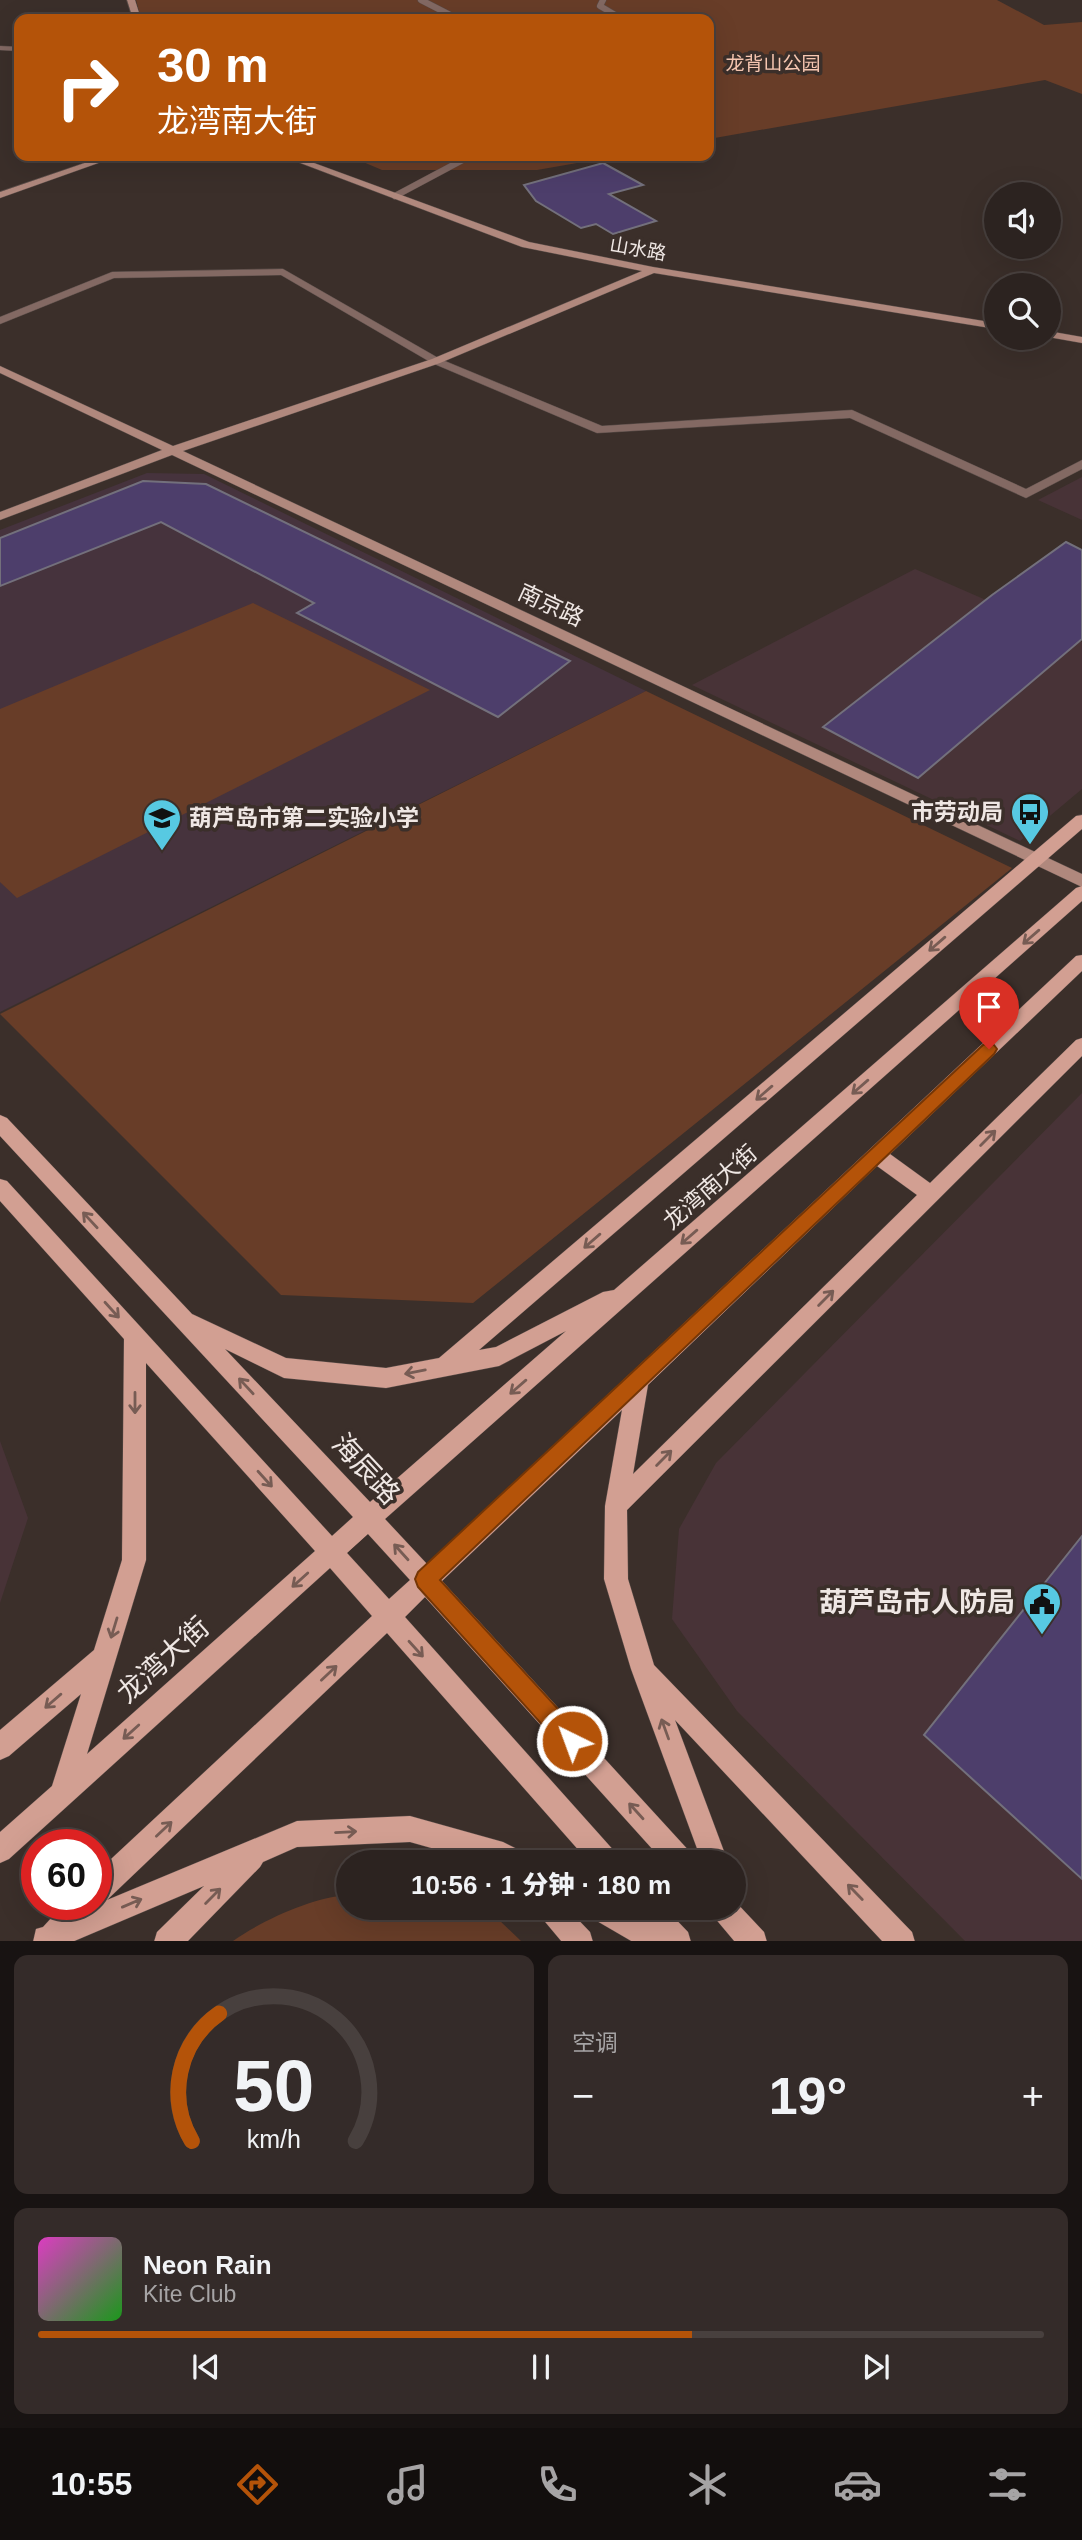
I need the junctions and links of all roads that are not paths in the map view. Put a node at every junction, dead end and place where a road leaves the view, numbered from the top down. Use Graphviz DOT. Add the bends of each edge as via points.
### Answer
graph roads {
  1 [pos="421,0"];
  2 [pos="603,0"];
  3 [pos="448,14"];
  4 [pos="614,14"];
  5 [pos="99,161"];
  6 [pos="300,161"];
  7 [pos="461,161"];
  8 [pos="0,195"];
  9 [pos="395,196"];
  10 [pos="653,270"];
  11 [pos="0,321"];
  12 [pos="984,324"];
  13 [pos="1061,336"];
  14 [pos="1082,340"];
  15 [pos="436,361"];
  16 [pos="0,369"];
  17 [pos="171,451"];
  18 [pos="1082,464"];
  19 [pos="0,516"];
  20 [pos="1082,820"];
  21 [pos="1037,859"];
  22 [pos="1082,881"];
  23 [pos="1082,892"];
  24 [pos="1082,961"];
  25 [pos="1082,1045"];
  26 [pos="0,1123"];
  27 [pos="876,1155"];
  28 [pos="0,1187"];
  29 [pos="931,1194"];
  30 [pos="635,1285"];
  31 [pos="181,1317"];
  32 [pos="135,1335"];
  33 [pos="445,1366"];
  34 [pos="638,1380"];
  35 [pos="615,1506"];
  36 [pos="369,1518"];
  37 [pos="331,1552"];
  38 [pos="425,1579"];
  39 [pos="388,1618"];
  40 [pos="105,1657"];
  41 [pos="643,1669"];
  42 [pos="0,1747"];
  43 [pos="63,1793"];
  44 [pos="0,1850"];
  45 [pos="259,1850"];
  46 [pos="478,1850"];
  47 [pos="596,1850"];
  48 [pos="671,1850"];
  49 [pos="711,1850"];
  50 [pos="112,1877"];
  51 [pos="67,1920"];
  52 [pos="561,1920"];
  53 [pos="622,1920"];
  54 [pos="659,1920"];
  55 [pos="45,1940"];
  56 [pos="167,1941"];
  57 [pos="580,1941"];
  58 [pos="661,1941"];
  59 [pos="678,1941"];
  60 [pos="902,1941"];
  1 -- 3 [label="lane"];
  2 -- 4 [label="lane" via="600,6"];
  5 -- 8 [label="street"];
  6 -- 9 [label="street, 山水路"];
  7 -- 9 [label="lane"];
  9 -- 10 [label="street, 山水路" via="526,245"];
  10 -- 12 [label="street, 山水路"];
  10 -- 15 [label="street"];
  11 -- 15 [label="street" via="112,275 283,272"];
  13 -- 14 [label="street"];
  15 -- 17 [label="street"];
  15 -- 18 [label="street" via="601,430 852,414 1026,494"];
  16 -- 17 [label="street, 南京路"];
  17 -- 19 [label="street"];
  17 -- 21 [label="street, 南京路"];
  20 -- 21 [label="main road"];
  21 -- 22 [label="street, 南京路"];
  21 -- 33 [label="main road, one-way"];
  23 -- 30 [label="main road, 龙湾南大街, one-way"];
  24 -- 27 [label="main road"];
  29 -- 25 [label="main road, one-way"];
  31 -- 26 [label="main road, 海辰路, one-way"];
  27 -- 29 [label="main road"];
  27 -- 34 [label="main road"];
  28 -- 32 [label="main road, one-way"];
  35 -- 29 [label="main road, one-way"];
  30 -- 33 [label="main road" via="499,1356"];
  30 -- 36 [label="main road, 龙湾南大街, one-way"];
  33 -- 31 [label="main road, one-way" via="386,1378 284,1368"];
  36 -- 31 [label="main road, 海辰路, one-way"];
  32 -- 37 [label="main road, one-way"];
  32 -- 40 [label="main road, one-way" via="134,1560"];
  34 -- 35 [label="main road"];
  34 -- 38 [label="main road"];
  35 -- 41 [label="main road" via="616,1578"];
  36 -- 37 [label="main road, 龙湾大街"];
  38 -- 36 [label="main road, 海辰路, one-way"];
  37 -- 39 [label="main road"];
  37 -- 43 [label="main road, 龙湾大街, one-way"];
  38 -- 39 [label="main road"];
  48 -- 38 [label="main road, 海辰路, one-way"];
  39 -- 47 [label="main road, one-way"];
  50 -- 39 [label="main road, one-way"];
  40 -- 42 [label="main road, one-way"];
  40 -- 43 [label="main road"];
  49 -- 41 [label="main road, one-way"];
  60 -- 41 [label="main road, one-way"];
  43 -- 44 [label="main road, 龙湾大街"];
  45 -- 46 [label="main road, one-way" via="297,1834 410,1829"];
  55 -- 45 [label="main road, one-way"];
  56 -- 45 [label="main road, one-way"];
  51 -- 55 [label="main road"];
  52 -- 57 [label="main road"];
  53 -- 58 [label="main road"];
  54 -- 59 [label="main road"];
}
